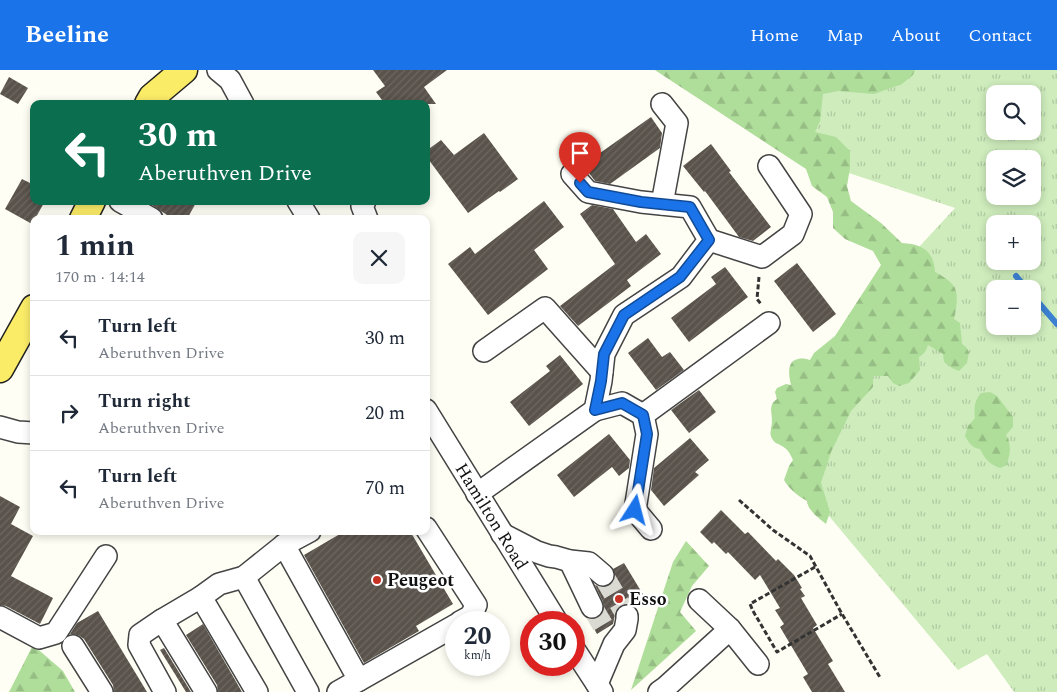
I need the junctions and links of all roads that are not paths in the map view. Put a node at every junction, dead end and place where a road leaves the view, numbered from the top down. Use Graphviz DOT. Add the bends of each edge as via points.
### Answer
graph roads {
  1 [pos="184,70"];
  2 [pos="218,70"];
  3 [pos="150,100"];
  4 [pos="241,100"];
  5 [pos="662,104"];
  6 [pos="769,166"];
  7 [pos="572,174"];
  8 [pos="662,204"];
  9 [pos="127,205"];
  10 [pos="145,215"];
  11 [pos="709,240"];
  12 [pos="30,315"];
  13 [pos="769,323"];
  14 [pos="484,351"];
  15 [pos="0,369"];
  16 [pos="602,372"];
  17 [pos="595,410"];
  18 [pos="643,415"];
  19 [pos="430,417"];
  20 [pos="0,427"];
  21 [pos="30,434"];
  22 [pos="477,494"];
  23 [pos="651,529"];
  24 [pos="430,534"];
  25 [pos="502,534"];
  26 [pos="303,535"];
  27 [pos="284,545"];
  28 [pos="106,556"];
  29 [pos="570,561"];
  30 [pos="603,575"];
  31 [pos="244,577"];
  32 [pos="201,597"];
  33 [pos="700,600"];
  34 [pos="592,607"];
  35 [pos="473,611"];
  36 [pos="550,611"];
  37 [pos="627,616"];
  38 [pos="0,617"];
  39 [pos="162,620"];
  40 [pos="730,629"];
  41 [pos="445,631"];
  42 [pos="73,646"];
  43 [pos="758,664"];
  44 [pos="585,666"];
  45 [pos="359,680"];
  46 [pos="600,688"];
  47 [pos="102,692"];
  48 [pos="165,692"];
  49 [pos="206,692"];
  50 [pos="257,692"];
  51 [pos="308,692"];
  52 [pos="338,692"];
  53 [pos="660,692"];
  1 -- 3 [label="main road"];
  2 -- 4 [label="street" via="230,80"];
  5 -- 8 [label="street" via="678,123"];
  6 -- 11 [label="street" via="800,214 793,234 762,257"];
  7 -- 8 [label="street" via="588,192"];
  8 -- 11 [label="street" via="690,207"];
  9 -- 10 [label="street"];
  11 -- 16 [label="street" via="680,277 624,315 604,354"];
  12 -- 15 [label="main road"];
  13 -- 18 [label="street"];
  14 -- 16 [label="street" via="545,308"];
  16 -- 17 [label="street"];
  17 -- 18 [label="street" via="622,403"];
  17 -- 22 [label="street"];
  18 -- 23 [label="street" via="647,434 635,510"];
  19 -- 22 [label="street, Hamilton Road"];
  20 -- 21 [label="street"];
  22 -- 25 [label="street, Hamilton Road"];
  24 -- 35 [label="street" via="476,605"];
  25 -- 29 [label="street" via="537,552"];
  25 -- 36 [label="street, Hamilton Road"];
  26 -- 27 [label="street"];
  27 -- 31 [label="street"];
  27 -- 45 [label="street"];
  28 -- 38 [label="street" via="56,633 39,638"];
  29 -- 30 [label="street" via="589,563"];
  29 -- 34 [label="street"];
  31 -- 32 [label="street" via="219,584"];
  31 -- 51 [label="street"];
  32 -- 39 [label="street"];
  32 -- 50 [label="street"];
  33 -- 40 [label="street"];
  37 -- 46 [label="street" via="625,630 609,637"];
  39 -- 48 [label="street" via="140,635 139,645"];
  39 -- 49 [label="street"];
  40 -- 43 [label="street"];
  40 -- 53 [label="street"];
  41 -- 45 [label="street"];
  42 -- 47 [label="street"];
  44 -- 46 [label="street"];
  45 -- 52 [label="street"];
}
